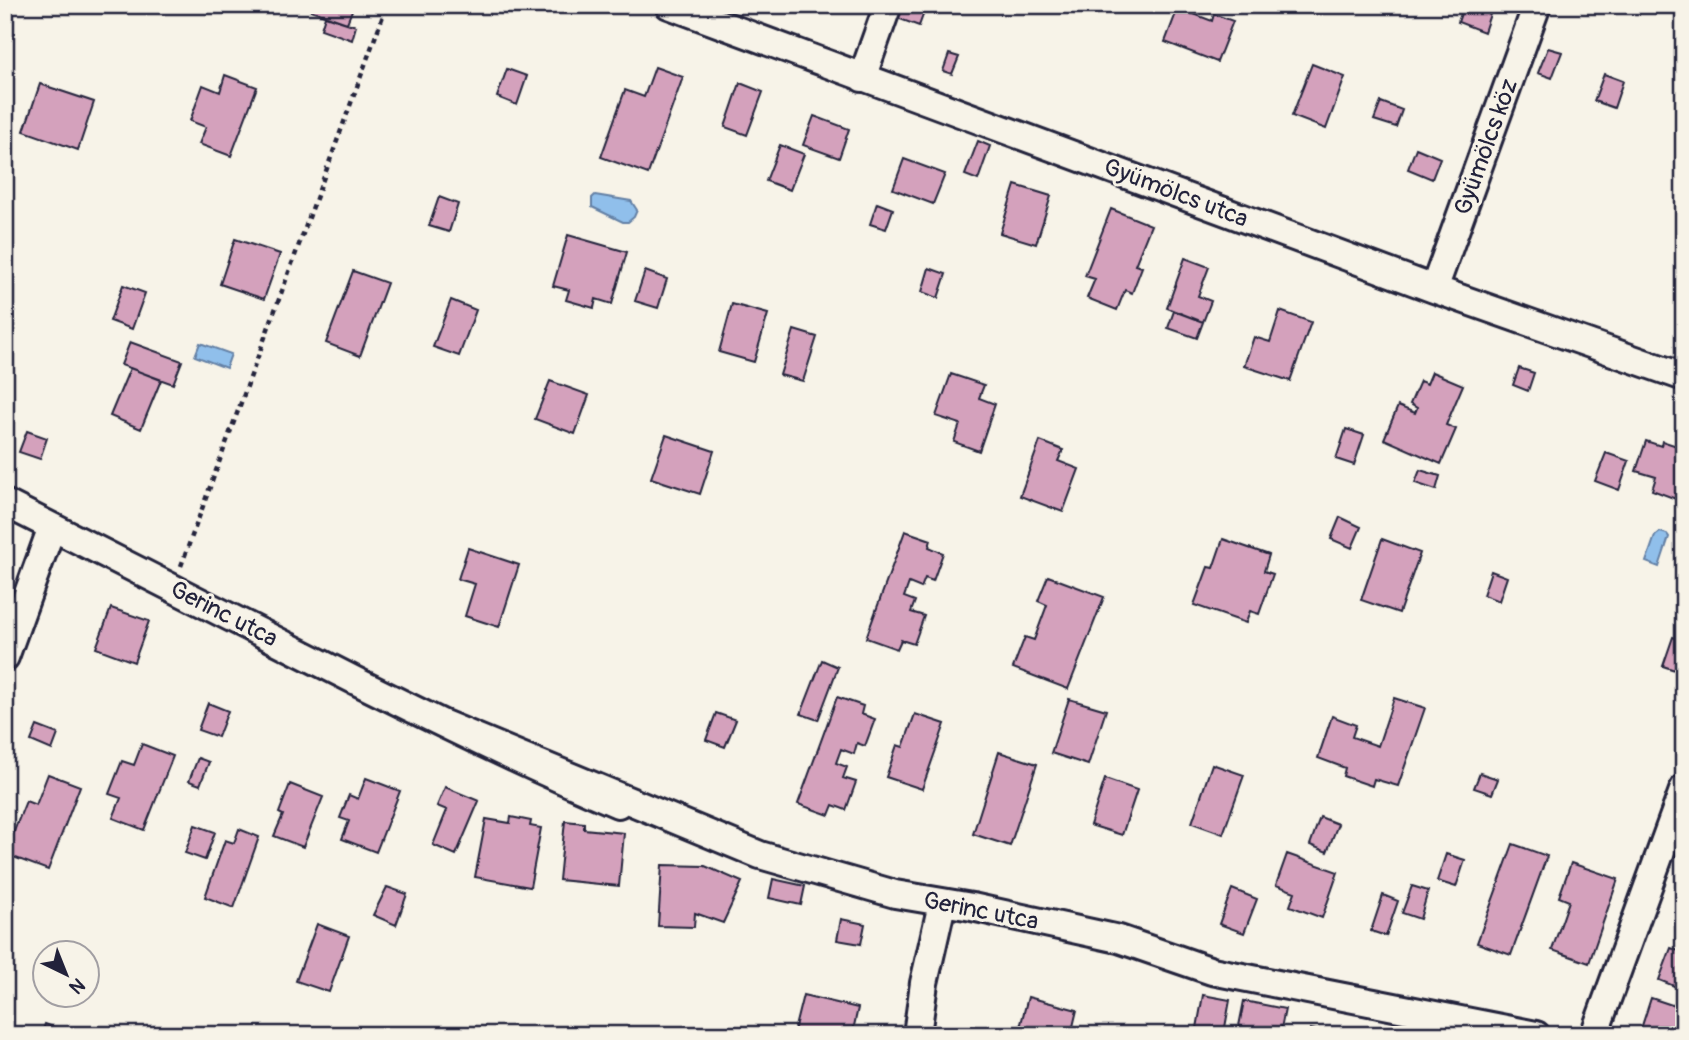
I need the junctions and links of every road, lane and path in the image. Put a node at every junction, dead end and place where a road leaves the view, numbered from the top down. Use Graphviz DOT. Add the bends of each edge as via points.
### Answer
graph roads {
  1 [pos="387,5"];
  2 [pos="669,5"];
  3 [pos="888,5"];
  4 [pos="1537,5"];
  5 [pos="862,78"];
  6 [pos="1434,289"];
  7 [pos="1684,377"];
  8 [pos="5,503"];
  9 [pos="52,527"];
  10 [pos="173,588"];
  11 [pos="5,657"];
  12 [pos="444,724"];
  13 [pos="1684,788"];
  14 [pos="942,904"];
  15 [pos="917,1035"];
  16 [pos="1536,1035"];
  17 [pos="1594,1035"];
  1 -- 10 [label="path"];
  2 -- 5 [label="street, Gyümölcs utca"];
  3 -- 5 [label="street"];
  4 -- 6 [label="street, Gyümölcs köz"];
  5 -- 6 [label="street, Gyümölcs utca"];
  6 -- 7 [label="street, Gyümölcs utca"];
  8 -- 9 [label="street, Gerinc utca"];
  9 -- 10 [label="street, Gerinc utca"];
  9 -- 11 [label="street"];
  10 -- 12 [label="street, Gerinc utca"];
  12 -- 12 [label="street, Gerinc utca" via="536,769 618,804 518,758"];
  12 -- 14 [label="street, Gerinc utca" via="760,855"];
  13 -- 17 [label="street"];
  14 -- 15 [label="street"];
  14 -- 16 [label="street, Gerinc utca" via="1119,939 1212,971"];
}
